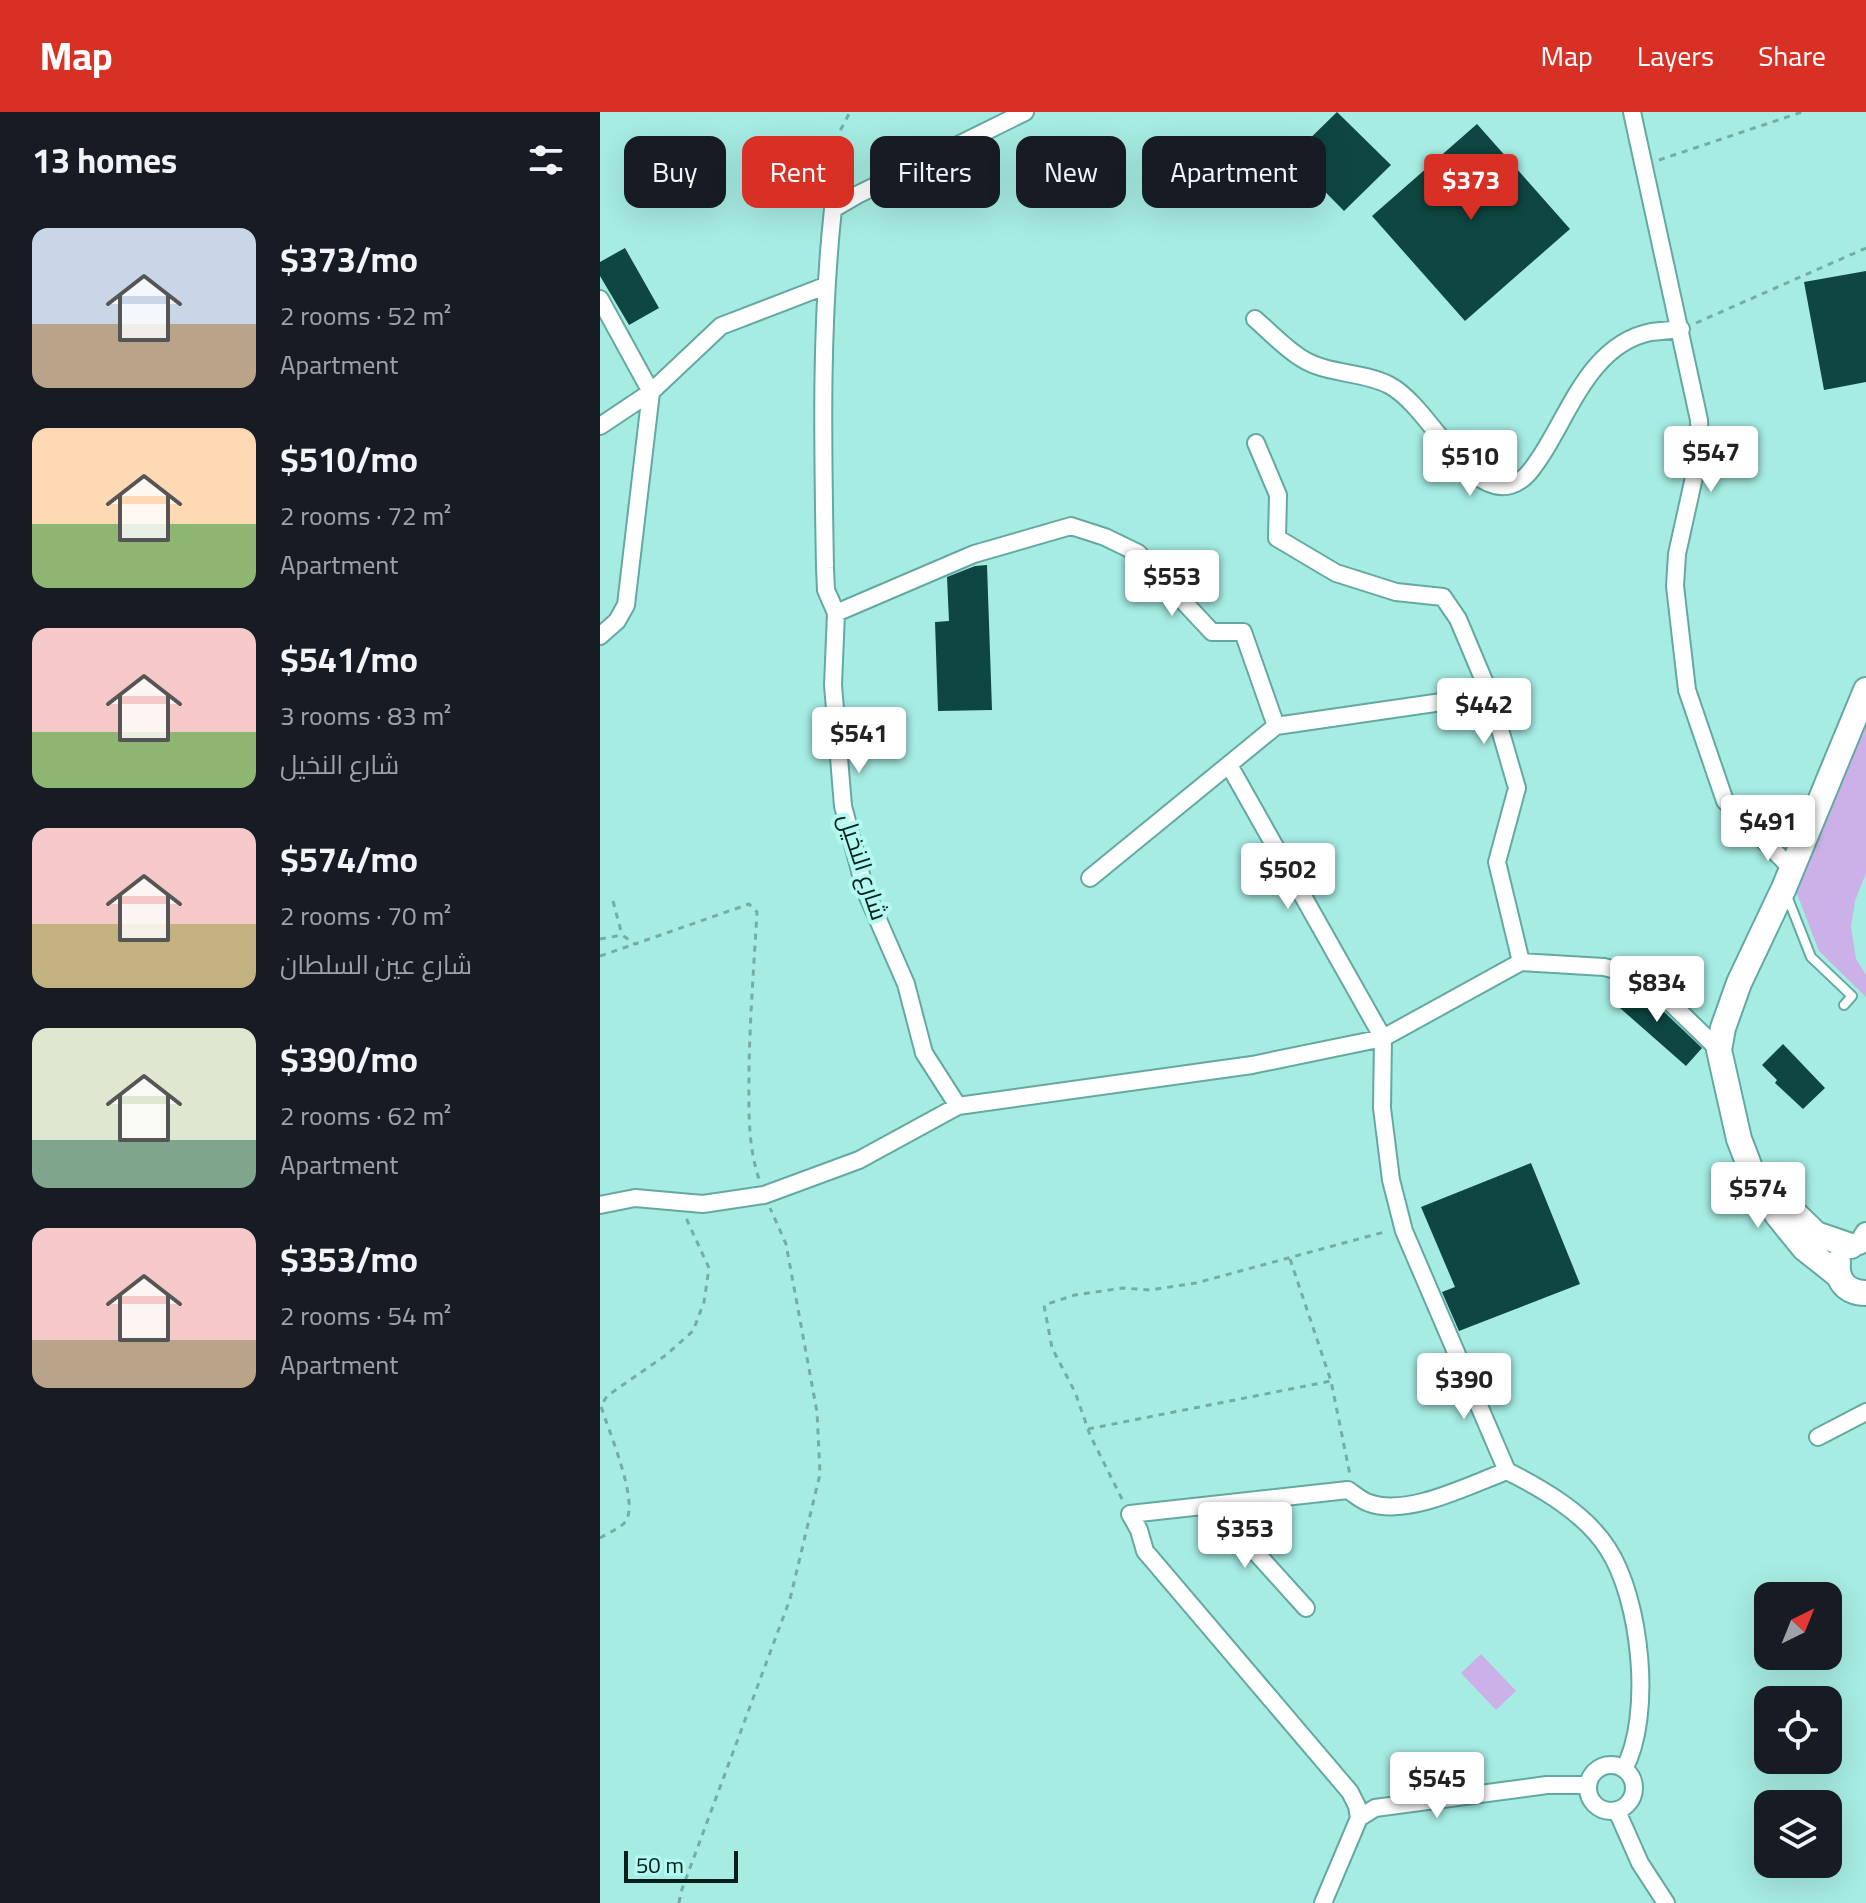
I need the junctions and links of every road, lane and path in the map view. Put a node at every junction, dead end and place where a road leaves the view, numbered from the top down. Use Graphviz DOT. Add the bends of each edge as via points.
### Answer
graph roads {
  1 [pos="850,112"];
  2 [pos="1025,112"];
  3 [pos="1632,112"];
  4 [pos="1802,112"];
  5 [pos="1644,165"];
  6 [pos="833,209"];
  7 [pos="1866,248"];
  8 [pos="825,286"];
  9 [pos="600,299"];
  10 [pos="1255,319"];
  11 [pos="1681,329"];
  12 [pos="651,392"];
  13 [pos="600,426"];
  14 [pos="1256,443"];
  15 [pos="836,613"];
  16 [pos="600,636"];
  17 [pos="1866,690"];
  18 [pos="1490,695"];
  19 [pos="1276,726"];
  20 [pos="1229,765"];
  21 [pos="1090,878"];
  22 [pos="1788,878"];
  23 [pos="613,901"];
  24 [pos="622,935"];
  25 [pos="600,939"];
  26 [pos="635,944"];
  27 [pos="600,956"];
  28 [pos="1521,962"];
  29 [pos="1844,1005"];
  30 [pos="1383,1038"];
  31 [pos="1719,1050"];
  32 [pos="958,1106"];
  33 [pos="1739,1139"];
  34 [pos="764,1195"];
  35 [pos="678,1203"];
  36 [pos="600,1205"];
  37 [pos="1403,1227"];
  38 [pos="1860,1242"];
  39 [pos="1289,1258"];
  40 [pos="1856,1292"];
  41 [pos="1331,1381"];
  42 [pos="1866,1412"];
  43 [pos="1088,1429"];
  44 [pos="1818,1437"];
  45 [pos="1507,1471"];
  46 [pos="1354,1494"];
  47 [pos="1213,1505"];
  48 [pos="1130,1514"];
  49 [pos="600,1538"];
  50 [pos="1306,1608"];
  51 [pos="1624,1769"];
  52 [pos="1587,1785"];
  53 [pos="1617,1811"];
  54 [pos="1359,1818"];
  55 [pos="679,1903"];
  56 [pos="1323,1903"];
  57 [pos="1666,1903"];
  1 -- 6 [label="path" via="841,129"];
  2 -- 6 [label="street"];
  3 -- 5 [label="street"];
  4 -- 5 [label="path"];
  5 -- 11 [label="street"];
  6 -- 8 [label="street, شارع النخيل"];
  7 -- 11 [label="path"];
  8 -- 12 [label="street" via="721,326"];
  8 -- 15 [label="street, شارع النخيل" via="825,568 826,590"];
  9 -- 12 [label="street"];
  10 -- 11 [label="street" via="1302,359 1389,385 1433,424 1465,469 1498,487 1525,477 1602,361 1648,333"];
  11 -- 22 [label="street" via="1700,450 1675,586 1687,690 1725,801"];
  12 -- 13 [label="street"];
  12 -- 16 [label="street" via="626,605"];
  14 -- 18 [label="street" via="1278,495 1277,538 1336,573 1396,592 1443,597 1458,619"];
  15 -- 19 [label="street" via="974,554 1071,526 1138,553 1212,632 1243,632"];
  15 -- 32 [label="street, شارع النخيل" via="833,685 843,806 865,890 906,984 924,1053"];
  17 -- 22 [label="main road"];
  18 -- 19 [label="street"];
  18 -- 28 [label="street" via="1517,788 1497,862"];
  19 -- 20 [label="street"];
  20 -- 21 [label="street"];
  20 -- 30 [label="street"];
  22 -- 29 [label="lane" via="1811,957 1852,996"];
  22 -- 31 [label="main road" via="1739,983"];
  23 -- 24 [label="path"];
  24 -- 25 [label="path"];
  24 -- 26 [label="path"];
  26 -- 27 [label="path"];
  26 -- 34 [label="path" via="749,904 757,912 748,1109 752,1157"];
  28 -- 30 [label="street"];
  28 -- 31 [label="street" via="1604,967 1644,977"];
  30 -- 32 [label="street" via="1252,1065"];
  30 -- 37 [label="street" via="1382,1108"];
  31 -- 33 [label="main road"];
  32 -- 34 [label="street" via="859,1160"];
  33 -- 38 [label="main road" via="1797,1218 1816,1234"];
  33 -- 40 [label="main road" via="1754,1178 1778,1216 1804,1248"];
  34 -- 35 [label="street"];
  34 -- 55 [label="path" via="786,1244 817,1412 820,1474 790,1599"];
  35 -- 36 [label="street" via="635,1198"];
  35 -- 49 [label="path" via="709,1268 704,1302 693,1331 601,1406 630,1512 624,1524"];
  37 -- 39 [label="path"];
  37 -- 45 [label="street"];
  38 -- 40 [label="main road" via="1839,1258"];
  39 -- 41 [label="path"];
  39 -- 43 [label="path" via="1196,1283 1075,1295 1044,1305 1052,1348"];
  41 -- 43 [label="path"];
  41 -- 46 [label="path"];
  42 -- 44 [label="street"];
  43 -- 48 [label="path"];
  45 -- 46 [label="street" via="1413,1504 1390,1507 1367,1503"];
  45 -- 51 [label="street" via="1584,1523 1608,1547 1620,1570 1634,1616 1641,1690 1634,1751"];
  46 -- 47 [label="street" via="1348,1490"];
  47 -- 48 [label="street"];
  47 -- 50 [label="street"];
  48 -- 54 [label="street" via="1145,1551 1350,1792"];
  51 -- 52 [label="street" via="1601,1767"];
  51 -- 53 [label="street" via="1633,1781 1633,1796"];
  52 -- 53 [label="street" via="1595,1806"];
  52 -- 54 [label="street" via="1547,1785 1375,1808"];
  53 -- 57 [label="street" via="1640,1863"];
  54 -- 56 [label="street"];
}
